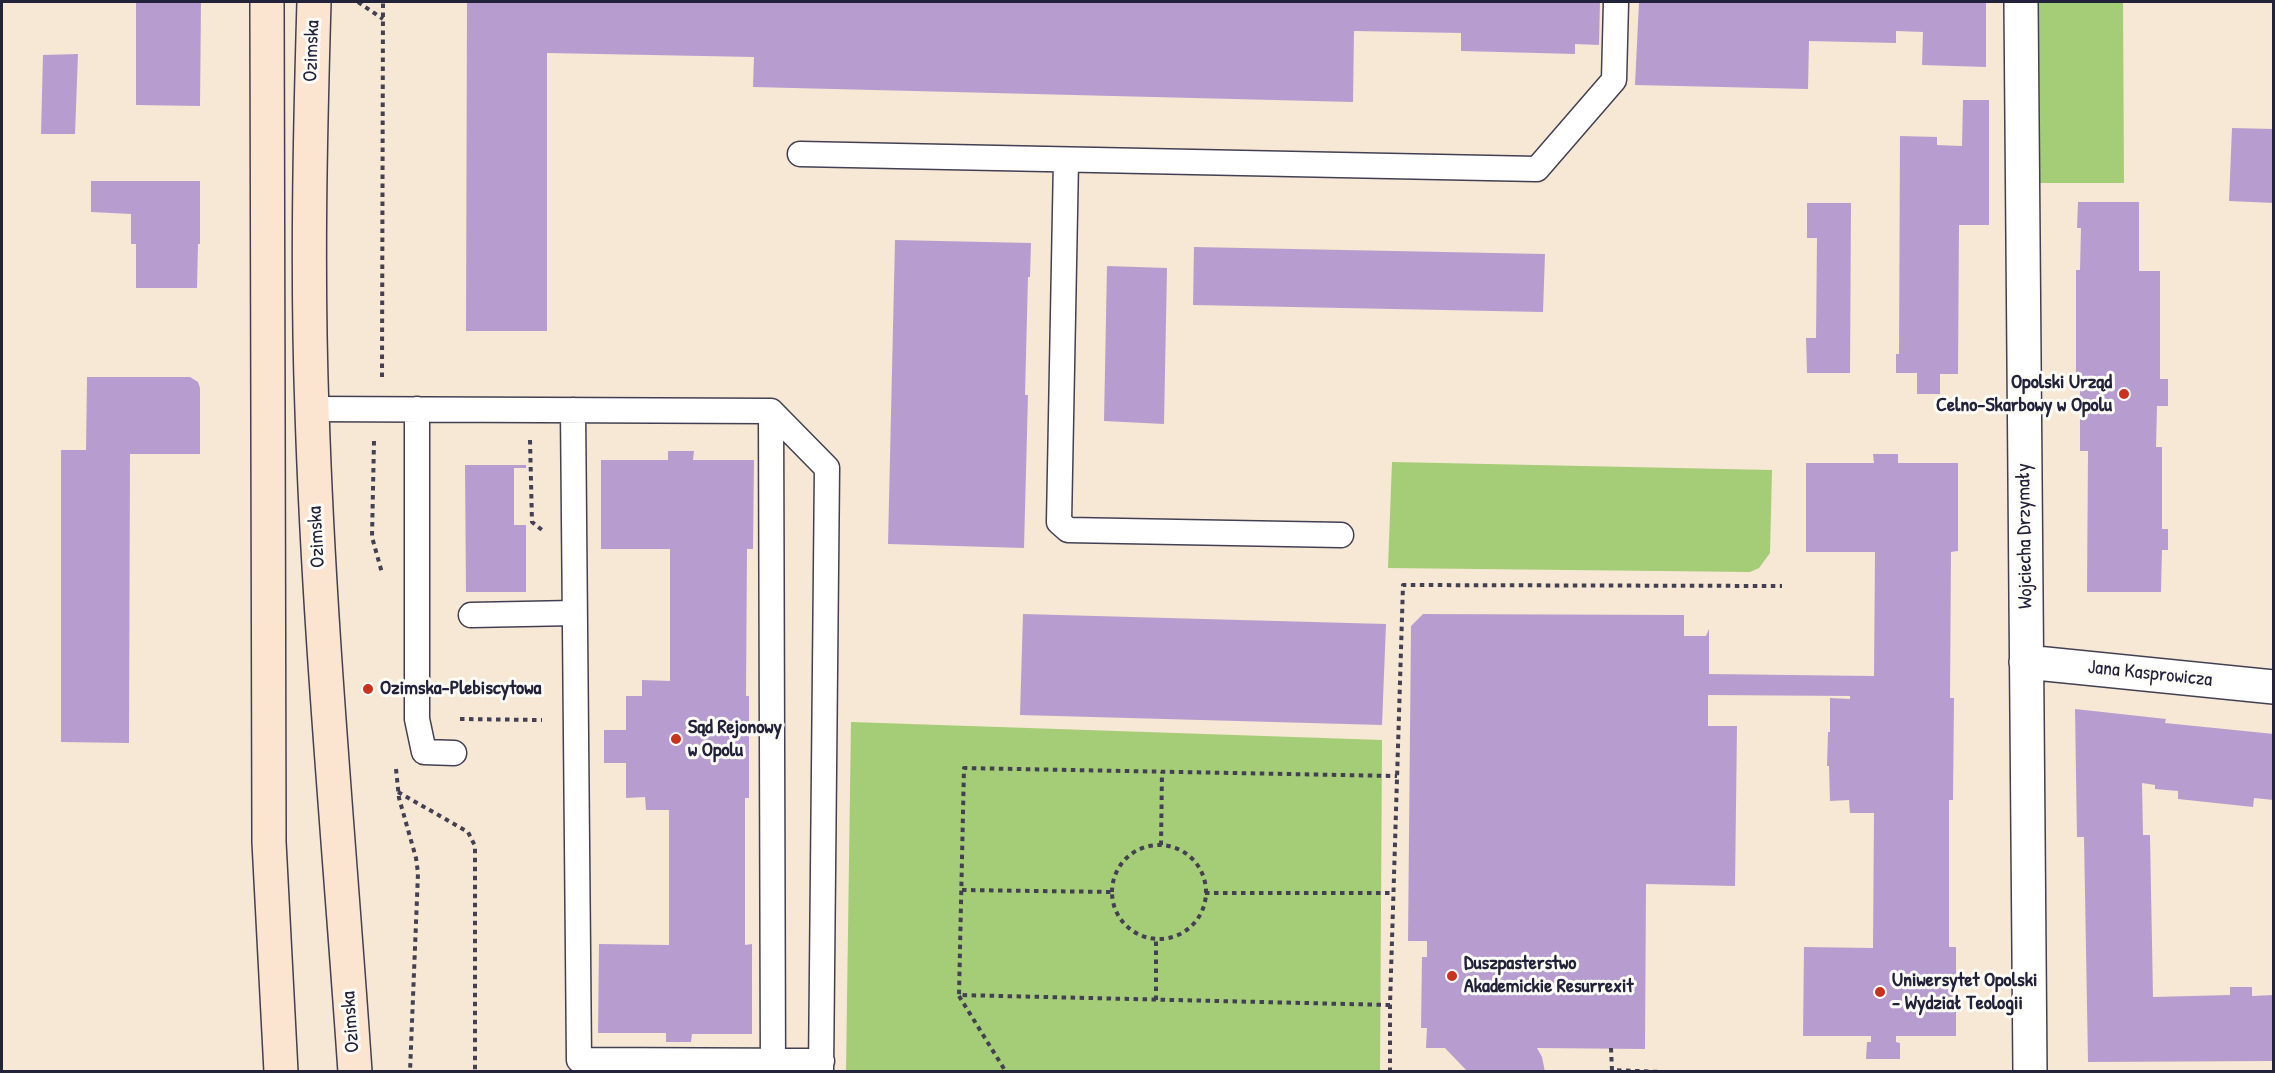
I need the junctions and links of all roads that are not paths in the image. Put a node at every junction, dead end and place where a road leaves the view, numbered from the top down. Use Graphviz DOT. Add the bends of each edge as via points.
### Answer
graph roads {
  1 [pos="267,2"];
  2 [pos="314,2"];
  3 [pos="1616,2"];
  4 [pos="2021,2"];
  5 [pos="800,154"];
  6 [pos="1066,160"];
  7 [pos="417,409"];
  8 [pos="311,410"];
  9 [pos="573,410"];
  10 [pos="771,411"];
  11 [pos="1341,535"];
  12 [pos="574,613"];
  13 [pos="471,615"];
  14 [pos="2026,662"];
  15 [pos="2274,687"];
  16 [pos="454,753"];
  17 [pos="773,1066"];
  18 [pos="821,1066"];
  19 [pos="281,1071"];
  20 [pos="355,1071"];
  21 [pos="2030,1071"];
  1 -- 19 [label="main road" via="269,842"];
  2 -- 8 [label="main road, Ozimska" via="309,147"];
  3 -- 6 [label="lane" via="1614,80 1537,169"];
  4 -- 14 [label="street, Wojciecha Drzymały"];
  5 -- 6 [label="lane"];
  6 -- 11 [label="lane" via="1059,522 1068,530"];
  7 -- 8 [label="lane"];
  7 -- 9 [label="lane"];
  7 -- 16 [label="lane" via="417,719 424,752"];
  8 -- 20 [label="main road, Ozimska" via="325,686"];
  9 -- 10 [label="lane"];
  9 -- 12 [label="lane"];
  10 -- 17 [label="lane"];
  10 -- 18 [label="lane" via="827,468"];
  12 -- 13 [label="lane"];
  12 -- 17 [label="lane" via="579,1060"];
  14 -- 15 [label="street, Jana Kasprowicza"];
  14 -- 21 [label="street, Wojciecha Drzymały"];
  17 -- 18 [label="lane"];
}
